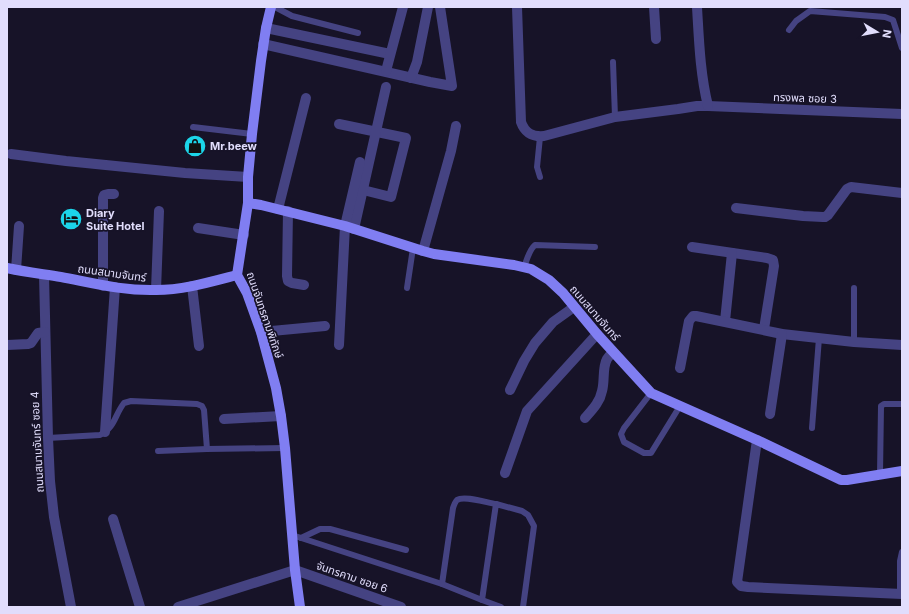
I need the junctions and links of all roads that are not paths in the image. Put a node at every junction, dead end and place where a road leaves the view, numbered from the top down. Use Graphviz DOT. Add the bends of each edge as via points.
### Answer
graph roads {
  1 [pos="270,7"];
  2 [pos="275,7"];
  3 [pos="403,7"];
  4 [pos="428,7"];
  5 [pos="440,7"];
  6 [pos="517,7"];
  7 [pos="654,7"];
  8 [pos="697,7"];
  9 [pos="266,28"];
  10 [pos="789,30"];
  11 [pos="358,34"];
  12 [pos="656,39"];
  13 [pos="263,44"];
  14 [pos="902,48"];
  15 [pos="390,54"];
  16 [pos="613,62"];
  17 [pos="386,71"];
  18 [pos="411,78"];
  19 [pos="386,87"];
  20 [pos="306,98"];
  21 [pos="708,106"];
  22 [pos="902,114"];
  23 [pos="615,117"];
  24 [pos="339,124"];
  25 [pos="456,126"];
  26 [pos="193,127"];
  27 [pos="376,132"];
  28 [pos="252,134"];
  29 [pos="540,137"];
  30 [pos="12,154"];
  31 [pos="360,162"];
  32 [pos="248,177"];
  33 [pos="540,177"];
  34 [pos="363,190"];
  35 [pos="902,193"];
  36 [pos="114,194"];
  37 [pos="248,202"];
  38 [pos="736,208"];
  39 [pos="283,210"];
  40 [pos="159,211"];
  41 [pos="19,226"];
  42 [pos="198,228"];
  43 [pos="350,228"];
  44 [pos="244,235"];
  45 [pos="595,247"];
  46 [pos="692,247"];
  47 [pos="418,249"];
  48 [pos="732,253"];
  49 [pos="524,267"];
  50 [pos="12,269"];
  51 [pos="44,275"];
  52 [pos="237,275"];
  53 [pos="304,285"];
  54 [pos="103,286"];
  55 [pos="192,286"];
  56 [pos="115,287"];
  57 [pos="407,288"];
  58 [pos="854,288"];
  59 [pos="156,290"];
  60 [pos="574,307"];
  61 [pos="725,321"];
  62 [pos="325,326"];
  63 [pos="764,329"];
  64 [pos="45,332"];
  65 [pos="260,332"];
  66 [pos="597,334"];
  67 [pos="782,334"];
  68 [pos="819,338"];
  69 [pos="854,342"];
  70 [pos="7,345"];
  71 [pos="339,345"];
  72 [pos="902,345"];
  73 [pos="199,346"];
  74 [pos="613,352"];
  75 [pos="680,368"];
  76 [pos="510,390"];
  77 [pos="651,393"];
  78 [pos="902,404"];
  79 [pos="680,406"];
  80 [pos="770,414"];
  81 [pos="281,416"];
  82 [pos="585,418"];
  83 [pos="224,419"];
  84 [pos="812,428"];
  85 [pos="105,432"];
  86 [pos="48,438"];
  87 [pos="757,440"];
  88 [pos="285,448"];
  89 [pos="206,449"];
  90 [pos="158,451"];
  91 [pos="902,471"];
  92 [pos="505,473"];
  93 [pos="880,474"];
  94 [pos="496,504"];
  95 [pos="113,519"];
  96 [pos="297,536"];
  97 [pos="406,550"];
  98 [pos="902,552"];
  99 [pos="295,570"];
  100 [pos="442,584"];
  101 [pos="901,594"];
  102 [pos="482,600"];
  103 [pos="71,607"];
  104 [pos="140,607"];
  105 [pos="178,607"];
  106 [pos="300,607"];
  107 [pos="401,607"];
  108 [pos="501,607"];
  109 [pos="523,607"];
  1 -- 9 [label="street, ถนนจันทรคามพิทักษ์"];
  2 -- 11 [label="lane" via="292,16"];
  3 -- 15 [label="street"];
  4 -- 18 [label="street" via="417,62"];
  5 -- 18 [label="street" via="452,86"];
  6 -- 29 [label="street" via="521,122 529,134"];
  7 -- 12 [label="street"];
  8 -- 21 [label="street" via="701,62"];
  9 -- 13 [label="street, ถนนจันทรคามพิทักษ์"];
  9 -- 15 [label="street"];
  10 -- 14 [label="lane" via="810,11 885,17 894,20"];
  13 -- 17 [label="street"];
  13 -- 28 [label="street, ถนนจันทรคามพิทักษ์"];
  15 -- 17 [label="street"];
  16 -- 23 [label="lane"];
  17 -- 18 [label="street"];
  19 -- 27 [label="street"];
  20 -- 39 [label="street"];
  21 -- 22 [label="street, ทรงพล ซอย 3"];
  21 -- 23 [label="street, ทรงพล ซอย 3"];
  23 -- 29 [label="street, ทรงพล ซอย 3"];
  24 -- 27 [label="street"];
  25 -- 47 [label="street" via="450,156"];
  26 -- 28 [label="lane"];
  27 -- 34 [label="street"];
  27 -- 34 [label="street" via="406,138 391,197"];
  28 -- 32 [label="street, ถนนจันทรคามพิทักษ์"];
  29 -- 33 [label="lane"];
  30 -- 32 [label="street" via="185,173"];
  31 -- 43 [label="street"];
  32 -- 37 [label="street, ถนนจันทรคามพิทักษ์"];
  34 -- 43 [label="street"];
  35 -- 38 [label="street" via="847,188 828,215 823,217"];
  36 -- 54 [label="street" via="104,195 103,198"];
  37 -- 39 [label="street, ถนนสนามจันทร์"];
  37 -- 44 [label="street, ถนนจันทรคามพิทักษ์"];
  39 -- 43 [label="street, ถนนสนามจันทร์"];
  39 -- 53 [label="street" via="288,280"];
  40 -- 59 [label="street"];
  41 -- 50 [label="street"];
  42 -- 44 [label="street"];
  43 -- 47 [label="street, ถนนสนามจันทร์"];
  43 -- 71 [label="street"];
  44 -- 52 [label="street, ถนนจันทรคามพิทักษ์"];
  45 -- 49 [label="lane" via="535,245"];
  46 -- 48 [label="street"];
  47 -- 49 [label="street, ถนนสนามจันทร์" via="434,254"];
  47 -- 57 [label="lane"];
  48 -- 61 [label="street"];
  48 -- 63 [label="street" via="767,258 774,263"];
  49 -- 60 [label="street, ถนนสนามจันทร์" via="549,280"];
  50 -- 51 [label="street, ถนนสนามจันทร์"];
  51 -- 54 [label="street, ถนนสนามจันทร์"];
  51 -- 64 [label="street, ถนนสนามจันทร์ ซอย 4"];
  52 -- 55 [label="street, ถนนสนามจันทร์"];
  52 -- 65 [label="street, ถนนจันทรคามพิทักษ์" via="247,294"];
  54 -- 56 [label="street, ถนนสนามจันทร์"];
  55 -- 59 [label="street, ถนนสนามจันทร์"];
  55 -- 73 [label="street"];
  56 -- 59 [label="street, ถนนสนามจันทร์"];
  56 -- 85 [label="street"];
  58 -- 69 [label="lane"];
  60 -- 66 [label="street, ถนนสนามจันทร์"];
  60 -- 76 [label="street" via="553,322 535,343"];
  61 -- 63 [label="street"];
  61 -- 75 [label="street" via="693,316 689,321"];
  62 -- 65 [label="street"];
  63 -- 67 [label="street"];
  64 -- 70 [label="street" via="38,333 31,343"];
  64 -- 86 [label="street, ถนนสนามจันทร์ ซอย 4"];
  65 -- 81 [label="street, ถนนจันทรคามพิทักษ์"];
  66 -- 74 [label="street, ถนนสนามจันทร์"];
  66 -- 92 [label="street" via="526,411"];
  67 -- 68 [label="street"];
  67 -- 80 [label="street"];
  68 -- 69 [label="street"];
  68 -- 84 [label="lane"];
  69 -- 72 [label="street"];
  74 -- 77 [label="street, ถนนสนามจันทร์"];
  74 -- 82 [label="street" via="606,364 599,400"];
  77 -- 79 [label="street, ถนนสนามจันทร์"];
  77 -- 79 [label="lane" via="621,434 624,442 644,453 651,453"];
  78 -- 93 [label="lane" via="882,406"];
  79 -- 87 [label="street, ถนนสนามจันทร์"];
  81 -- 83 [label="street"];
  81 -- 88 [label="street, ถนนจันทรคามพิทักษ์"];
  85 -- 86 [label="lane" via="100,435"];
  85 -- 89 [label="lane" via="112,426 124,403 131,401 197,404 204,410"];
  86 -- 103 [label="street, ถนนสนามจันทร์ ซอย 4" via="54,516"];
  87 -- 93 [label="street, ถนนสนามจันทร์" via="841,480"];
  87 -- 101 [label="street" via="737,582 741,586"];
  88 -- 89 [label="lane"];
  88 -- 96 [label="street, ถนนจันทรคามพิทักษ์"];
  89 -- 90 [label="lane"];
  91 -- 93 [label="street, ถนนสนามจันทร์"];
  94 -- 100 [label="lane" via="465,498 456,501"];
  94 -- 102 [label="lane"];
  94 -- 109 [label="lane" via="528,515 534,526"];
  95 -- 104 [label="street"];
  96 -- 97 [label="lane" via="320,529 330,529"];
  96 -- 99 [label="street, ถนนจันทรคามพิทักษ์"];
  96 -- 100 [label="lane"];
  98 -- 101 [label="lane"];
  99 -- 105 [label="street"];
  99 -- 106 [label="street, ถนนจันทรคามพิทักษ์"];
  99 -- 107 [label="street, จันทรคาม ซอย 6"];
  100 -- 102 [label="lane"];
  102 -- 108 [label="lane"];
}
